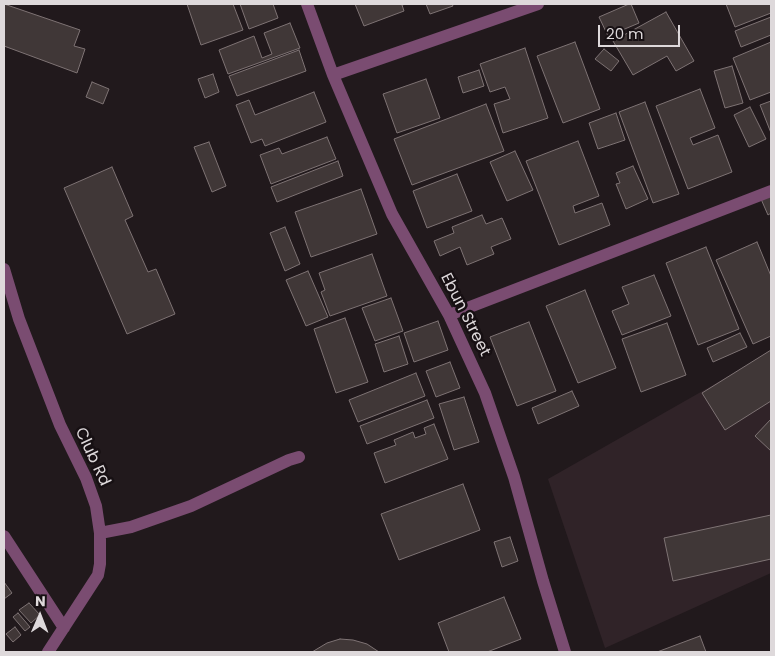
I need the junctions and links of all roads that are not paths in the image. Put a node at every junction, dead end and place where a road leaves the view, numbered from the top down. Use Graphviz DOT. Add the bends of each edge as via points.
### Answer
graph roads {
  1 [pos="307,4"];
  2 [pos="538,4"];
  3 [pos="333,75"];
  4 [pos="771,190"];
  5 [pos="4,269"];
  6 [pos="449,315"];
  7 [pos="299,456"];
  8 [pos="100,533"];
  9 [pos="4,536"];
  10 [pos="64,628"];
  11 [pos="48,652"];
  12 [pos="565,652"];
  1 -- 3 [label="street, Ebun Street"];
  2 -- 3 [label="street"];
  3 -- 6 [label="street, Ebun Street" via="392,214"];
  4 -- 6 [label="street"];
  5 -- 8 [label="street, Club Rd" via="60,425 86,478 96,506"];
  6 -- 12 [label="street, Ebun Street" via="485,393 514,477"];
  7 -- 8 [label="street" via="191,506 130,527"];
  8 -- 10 [label="street, Club Rd" via="98,576"];
  9 -- 10 [label="street"];
  10 -- 11 [label="street, Club Rd"];
}
